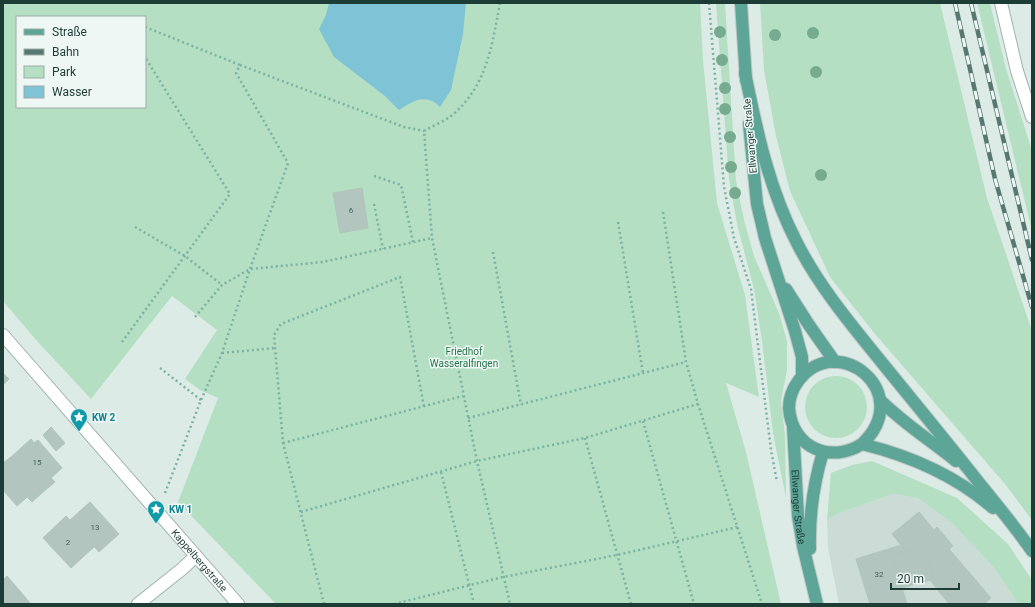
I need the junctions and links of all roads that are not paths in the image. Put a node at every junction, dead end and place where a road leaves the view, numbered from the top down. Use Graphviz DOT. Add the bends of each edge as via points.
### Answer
graph roads {
  1 [pos="741,3"];
  2 [pos="1001,3"];
  3 [pos="745,73"];
  4 [pos="1032,117"];
  5 [pos="774,267"];
  6 [pos="3,335"];
  7 [pos="836,362"];
  8 [pos="802,376"];
  9 [pos="880,400"];
  10 [pos="794,427"];
  11 [pos="862,444"];
  12 [pos="824,452"];
  13 [pos="972,474"];
  14 [pos="1024,539"];
  15 [pos="1032,551"];
  16 [pos="196,556"];
  17 [pos="812,584"];
  18 [pos="138,604"];
  19 [pos="238,604"];
  20 [pos="817,604"];
  1 -- 3 [label="main road, Ellwanger Straße"];
  2 -- 4 [label="street" via="1017,71"];
  3 -- 5 [label="main road, Ellwanger Straße" via="757,204"];
  3 -- 13 [label="main road" via="769,174 782,209 815,275 836,306"];
  5 -- 7 [label="main road, Ellwanger Straße"];
  5 -- 8 [label="main road, Ellwanger Straße" via="802,357"];
  6 -- 16 [label="street, Kappelbergstraße"];
  7 -- 8 [label="main road" via="823,363 811,368"];
  7 -- 9 [label="main road" via="846,363 865,372"];
  8 -- 10 [label="main road" via="795,385 789,406"];
  9 -- 11 [label="main road" via="878,424"];
  9 -- 13 [label="main road"];
  10 -- 12 [label="main road" via="806,443"];
  10 -- 17 [label="main road, Ellwanger Straße" via="798,516"];
  11 -- 12 [label="main road" via="844,452"];
  11 -- 14 [label="main road" via="889,450 951,478 984,501"];
  12 -- 17 [label="main road, Ellwanger Straße" via="816,478 810,520"];
  13 -- 14 [label="main road"];
  14 -- 15 [label="main road"];
  16 -- 18 [label="street"];
  16 -- 19 [label="street, Kappelbergstraße"];
  17 -- 20 [label="main road, Ellwanger Straße"];
}
